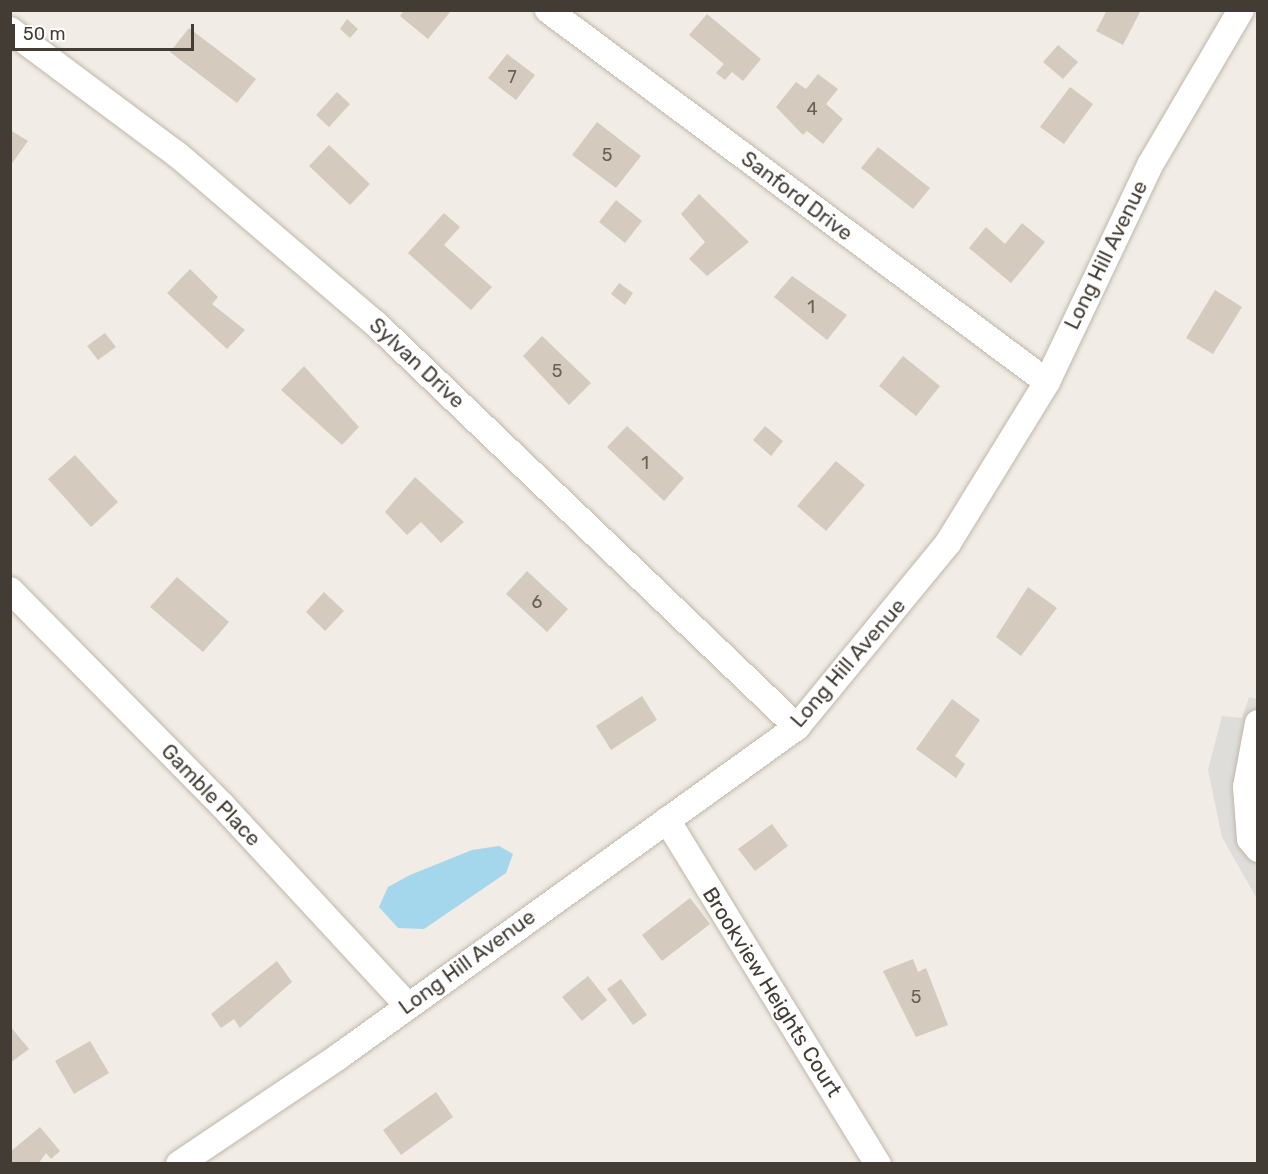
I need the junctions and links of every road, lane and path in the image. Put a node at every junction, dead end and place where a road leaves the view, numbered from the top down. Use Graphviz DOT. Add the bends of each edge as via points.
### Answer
graph roads {
  1 [pos="548,10"];
  2 [pos="1241,10"];
  3 [pos="10,30"];
  4 [pos="1047,382"];
  5 [pos="10,590"];
  6 [pos="1257,723"];
  7 [pos="797,727"];
  8 [pos="667,820"];
  9 [pos="1257,849"];
  10 [pos="407,1005"];
  11 [pos="179,1164"];
  12 [pos="878,1164"];
  1 -- 4 [label="street, Sanford Drive"];
  2 -- 4 [label="street, Long Hill Avenue" via="1150,165"];
  3 -- 7 [label="street, Sylvan Drive" via="178,155 376,324"];
  4 -- 7 [label="street, Long Hill Avenue" via="948,543"];
  5 -- 10 [label="street, Gamble Place" via="222,805"];
  6 -- 9 [label="street" via="1246,788 1250,838"];
  7 -- 8 [label="street, Long Hill Avenue"];
  8 -- 10 [label="street, Long Hill Avenue"];
  8 -- 12 [label="street, Brookview Heights Court"];
  10 -- 11 [label="street, Long Hill Avenue"];
}
